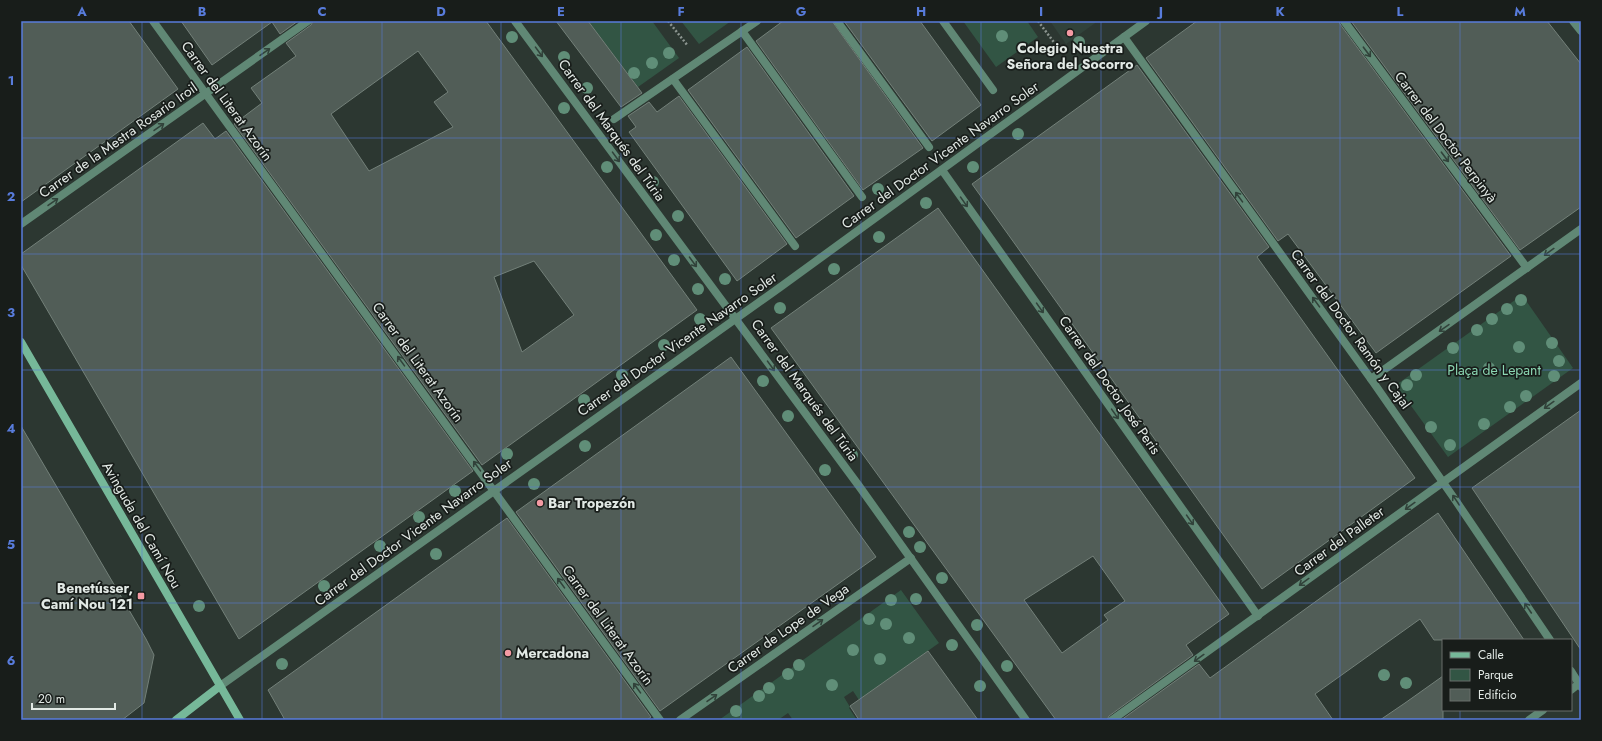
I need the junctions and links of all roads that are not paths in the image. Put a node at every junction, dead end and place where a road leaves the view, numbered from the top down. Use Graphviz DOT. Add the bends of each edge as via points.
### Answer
graph roads {
  1 [pos="153,21"];
  2 [pos="308,21"];
  3 [pos="515,21"];
  4 [pos="757,21"];
  5 [pos="837,21"];
  6 [pos="943,21"];
  7 [pos="1146,21"];
  8 [pos="1344,21"];
  9 [pos="1573,21"];
  10 [pos="742,31"];
  11 [pos="1581,31"];
  12 [pos="1124,37"];
  13 [pos="673,78"];
  14 [pos="993,90"];
  15 [pos="206,93"];
  16 [pos="614,119"];
  17 [pos="929,147"];
  18 [pos="942,170"];
  19 [pos="862,197"];
  20 [pos="21,224"];
  21 [pos="1581,229"];
  22 [pos="795,246"];
  23 [pos="1527,268"];
  24 [pos="736,318"];
  25 [pos="21,342"];
  26 [pos="1371,379"];
  27 [pos="1581,383"];
  28 [pos="1443,482"];
  29 [pos="494,490"];
  30 [pos="911,558"];
  31 [pos="1258,616"];
  32 [pos="1549,639"];
  33 [pos="1572,672"];
  34 [pos="1580,684"];
  35 [pos="220,686"];
  36 [pos="1542,711"];
  37 [pos="176,720"];
  38 [pos="240,720"];
  39 [pos="660,720"];
  40 [pos="680,720"];
  41 [pos="1026,720"];
  42 [pos="1112,720"];
  43 [pos="1530,720"];
  1 -- 15 [label="street, Carrer del Literat Azorín"];
  15 -- 2 [label="street, Carrer de la Mestra Rosario Iroil, one-way"];
  3 -- 24 [label="street, Carrer del Marqués del Túria, one-way"];
  4 -- 10 [label="street"];
  5 -- 17 [label="street"];
  6 -- 14 [label="street"];
  7 -- 12 [label="street, Carrer del Doctor Vicente Navarro Soler"];
  8 -- 23 [label="street, Carrer del Doctor Perpinyà, one-way"];
  9 -- 11 [label="street"];
  10 -- 13 [label="street"];
  10 -- 19 [label="street"];
  12 -- 18 [label="street, Carrer del Doctor Vicente Navarro Soler"];
  26 -- 12 [label="street, Carrer del Doctor Ramón y Cajal, one-way"];
  13 -- 16 [label="street"];
  13 -- 22 [label="street"];
  20 -- 15 [label="street, Carrer de la Mestra Rosario Iroil, one-way"];
  29 -- 15 [label="street, Carrer del Literat Azorín, one-way"];
  18 -- 24 [label="street, Carrer del Doctor Vicente Navarro Soler"];
  18 -- 31 [label="street, Carrer del Doctor José Peris, one-way"];
  21 -- 23 [label="street, one-way"];
  23 -- 26 [label="street, one-way"];
  24 -- 29 [label="street, Carrer del Doctor Vicente Navarro Soler"];
  24 -- 30 [label="street, Carrer del Marqués del Túria, one-way"];
  25 -- 35 [label="street, Avinguda del Camí Nou"];
  26 -- 28 [label="street, Carrer del Doctor Ramón y Cajal"];
  27 -- 28 [label="street, Carrer del Palleter, one-way"];
  28 -- 31 [label="street, Carrer del Palleter, one-way"];
  32 -- 28 [label="street, Carrer del Doctor Ramón y Cajal, one-way"];
  29 -- 35 [label="street, Carrer del Doctor Vicente Navarro Soler"];
  39 -- 29 [label="street, Carrer del Literat Azorín, one-way"];
  40 -- 30 [label="street, Carrer de Lope de Vega, one-way"];
  30 -- 41 [label="street, Carrer del Marqués del Túria"];
  31 -- 42 [label="street, Carrer del Palleter, one-way"];
  33 -- 34 [label="street"];
  35 -- 37 [label="street"];
  35 -- 38 [label="street, Avinguda del Camí Nou"];
  36 -- 43 [label="street"];
}
